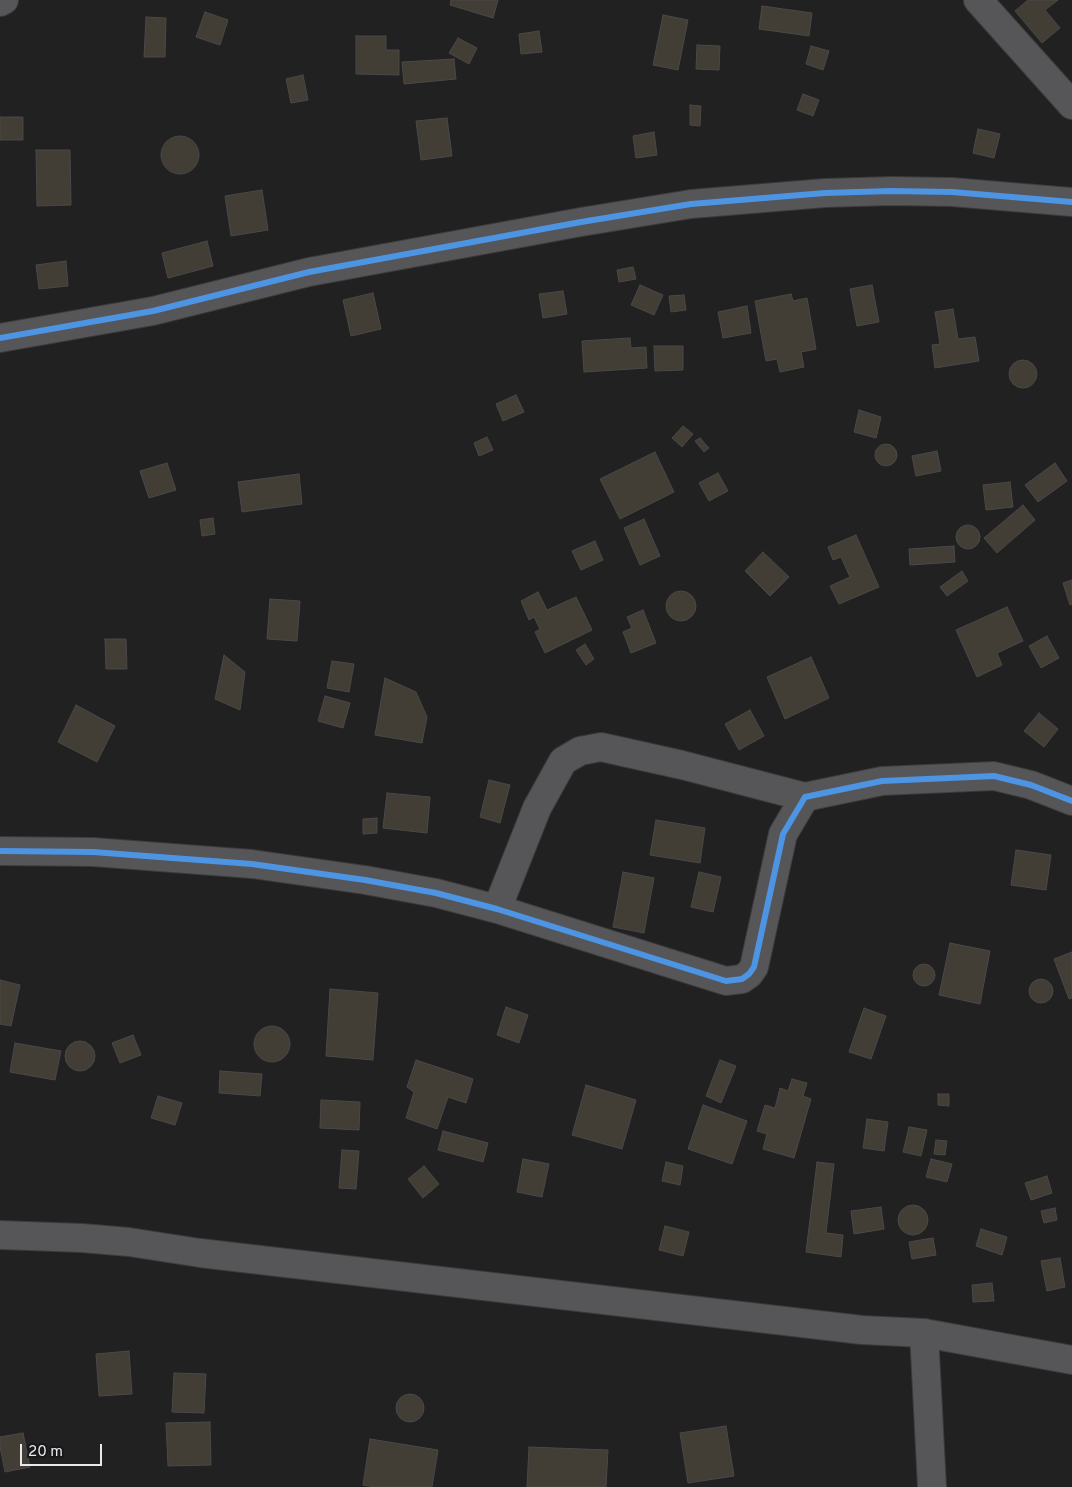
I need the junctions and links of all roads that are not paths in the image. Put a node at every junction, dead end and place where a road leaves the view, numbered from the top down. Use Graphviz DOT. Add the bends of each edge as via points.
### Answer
graph roads {
  1 [pos="4,0"];
  2 [pos="978,0"];
  3 [pos="0,2"];
  4 [pos="1072,104"];
  5 [pos="1072,202"];
  6 [pos="0,338"];
  7 [pos="806,797"];
  8 [pos="1072,801"];
  9 [pos="0,851"];
  10 [pos="497,909"];
  11 [pos="0,1235"];
  12 [pos="924,1333"];
  13 [pos="1072,1360"];
  14 [pos="932,1487"];
  1 -- 3 [label="street"];
  2 -- 4 [label="street"];
  5 -- 6 [label="street" via="891,190 691,204 309,272 153,311"];
  7 -- 8 [label="street" via="882,781 994,776 1031,785"];
  7 -- 10 [label="street" via="601,747 580,751 563,762 537,808"];
  7 -- 10 [label="street" via="783,834 754,967 742,979 726,981"];
  9 -- 10 [label="street" via="93,852 252,864 365,880"];
  11 -- 12 [label="street" via="129,1242 862,1330"];
  12 -- 13 [label="street"];
  12 -- 14 [label="street"];
}
